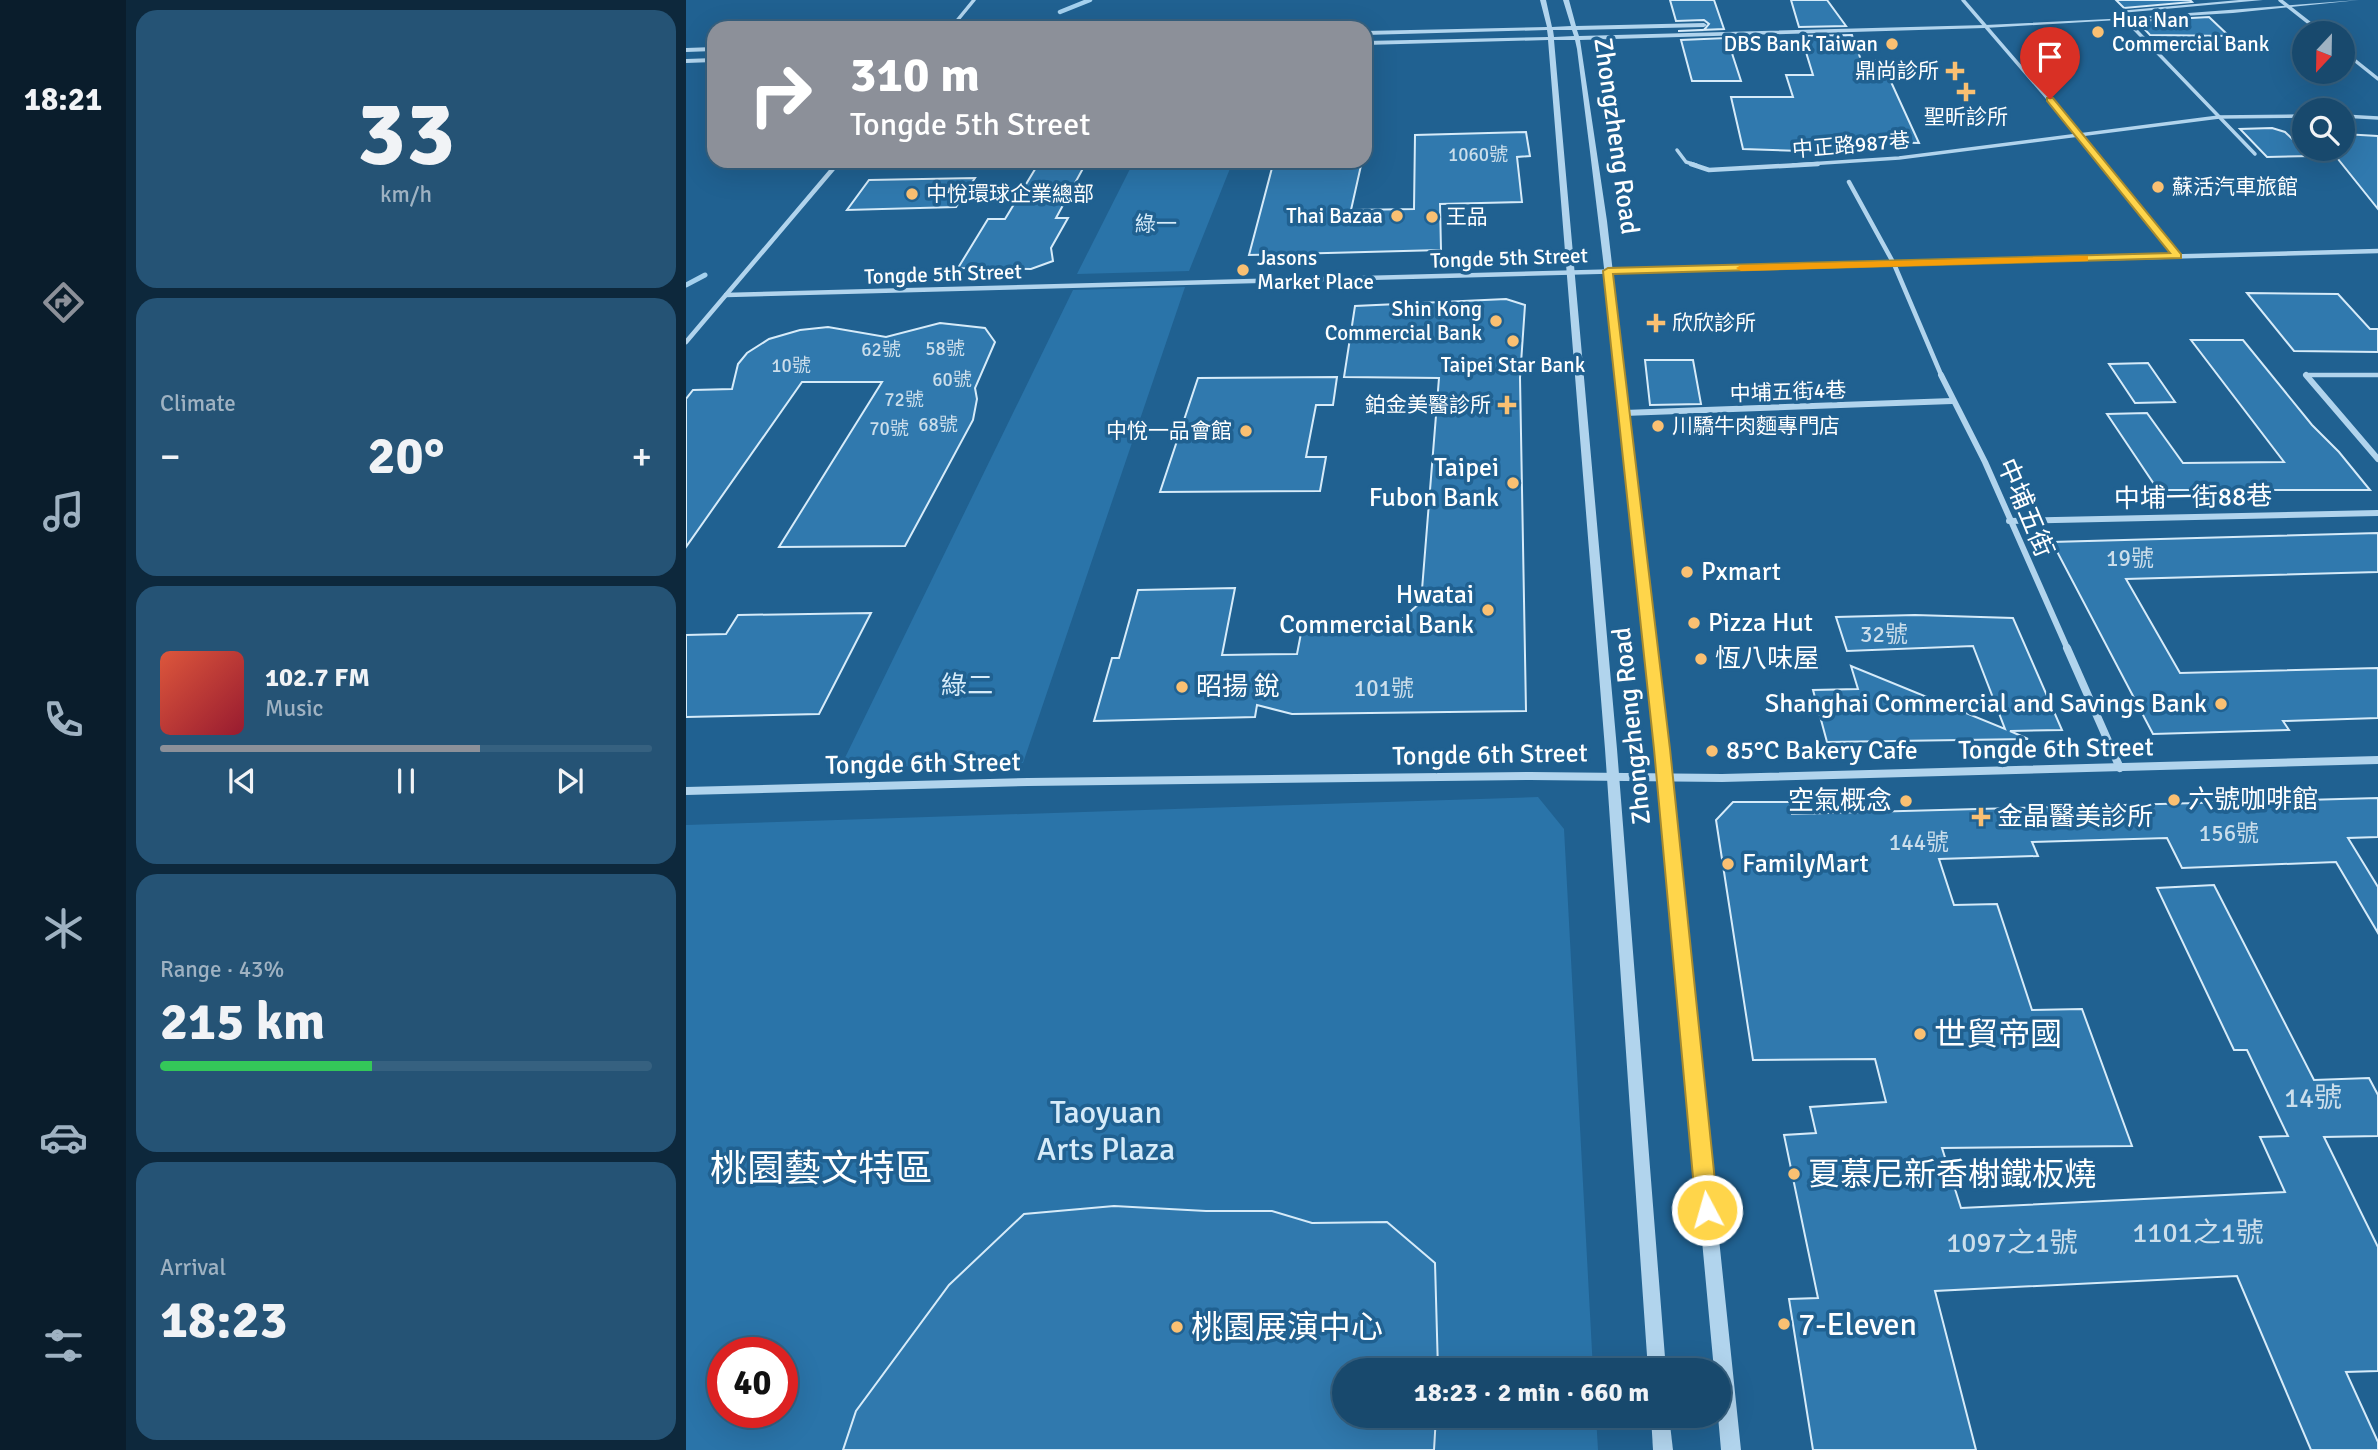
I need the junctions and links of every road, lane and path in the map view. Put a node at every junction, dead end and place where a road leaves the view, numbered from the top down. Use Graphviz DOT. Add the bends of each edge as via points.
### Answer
graph roads {
  1 [pos="974,0"];
  2 [pos="1543,0"];
  3 [pos="1566,0"];
  4 [pos="1963,0"];
  5 [pos="2260,0"];
  6 [pos="2280,0"];
  7 [pos="2356,0"];
  8 [pos="2290,7"];
  9 [pos="2107,12"];
  10 [pos="1971,18"];
  11 [pos="1980,18"];
  12 [pos="1991,18"];
  13 [pos="2125,19"];
  14 [pos="957,21"];
  15 [pos="2307,21"];
  16 [pos="1714,25"];
  17 [pos="1988,26"];
  18 [pos="1372,33"];
  19 [pos="1550,33"];
  20 [pos="1576,33"];
  21 [pos="1372,43"];
  22 [pos="707,49"];
  23 [pos="686,50"];
  24 [pos="707,60"];
  25 [pos="686,61"];
  26 [pos="2356,61"];
  27 [pos="2378,79"];
  28 [pos="2292,116"];
  29 [pos="2355,116"];
  30 [pos="2219,117"];
  31 [pos="2378,117"];
  32 [pos="2079,134"];
  33 [pos="1677,150"];
  34 [pos="2255,154"];
  35 [pos="833,168"];
  36 [pos="1849,182"];
  37 [pos="2378,251"];
  38 [pos="2178,256"];
  39 [pos="1894,264"];
  40 [pos="1608,271"];
  41 [pos="1570,272"];
  42 [pos="726,295"];
  43 [pos="686,342"];
  44 [pos="2378,374"];
  45 [pos="1952,401"];
  46 [pos="1624,413"];
  47 [pos="2378,459"];
  48 [pos="2378,513"];
  49 [pos="2009,522"];
  50 [pos="2378,760"];
  51 [pos="2120,768"];
  52 [pos="1614,775"];
  53 [pos="1664,779"];
  54 [pos="686,791"];
  55 [pos="1656,1358"];
  56 [pos="1661,1428"];
  57 [pos="1663,1450"];
  58 [pos="1731,1450"];
  1 -- 14 [label="street"];
  2 -- 19 [label="street, Zhongzheng Road"];
  3 -- 20 [label="street, Zhongzheng Road"];
  4 -- 11 [label="street"];
  5 -- 9 [label="street"];
  6 -- 8 [label="street"];
  7 -- 8 [label="street"];
  8 -- 13 [label="street"];
  8 -- 15 [label="street"];
  10 -- 11 [label="street"];
  11 -- 12 [label="street"];
  11 -- 17 [label="street"];
  13 -- 17 [label="street"];
  13 -- 30 [label="street"];
  16 -- 20 [label="street"];
  17 -- 20 [label="street"];
  17 -- 32 [label="street"];
  18 -- 19 [label="street"];
  19 -- 20 [label="street"];
  19 -- 21 [label="street"];
  19 -- 41 [label="street, Zhongzheng Road"];
  20 -- 40 [label="street, Zhongzheng Road"];
  22 -- 23 [label="street"];
  24 -- 25 [label="street"];
  26 -- 27 [label="street"];
  28 -- 30 [label="street, 中正路987巷"];
  29 -- 31 [label="street"];
  30 -- 32 [label="street, 中正路987巷"];
  30 -- 34 [label="street"];
  32 -- 33 [label="street, 中正路987巷" via="1899,158 1709,170 1686,162"];
  32 -- 38 [label="street"];
  35 -- 42 [label="street"];
  36 -- 39 [label="street, 中埔五街"];
  37 -- 38 [label="street, Tongde 5th Street"];
  38 -- 39 [label="street, Tongde 5th Street"];
  39 -- 40 [label="street, Tongde 5th Street"];
  39 -- 45 [label="street, 中埔五街"];
  40 -- 41 [label="street, Tongde 5th Street"];
  40 -- 46 [label="street, Zhongzheng Road"];
  41 -- 42 [label="street, Tongde 5th Street"];
  41 -- 52 [label="street, Zhongzheng Road"];
  42 -- 43 [label="street"];
  44 -- 47 [label="street" via="2306,375"];
  45 -- 46 [label="street, 中埔五街4巷"];
  45 -- 49 [label="street, 中埔五街" via="1985,462"];
  46 -- 53 [label="street, Zhongzheng Road"];
  48 -- 49 [label="street, 中埔一街88巷"];
  49 -- 51 [label="street, 中埔五街"];
  50 -- 51 [label="street, Tongde 6th Street"];
  51 -- 53 [label="street, Tongde 6th Street"];
  52 -- 53 [label="street, Tongde 6th Street"];
  52 -- 54 [label="street, Tongde 6th Street"];
  52 -- 55 [label="street, Zhongzheng Road"];
  53 -- 58 [label="street, Zhongzheng Road"];
  56 -- 57 [label="street"];
}
